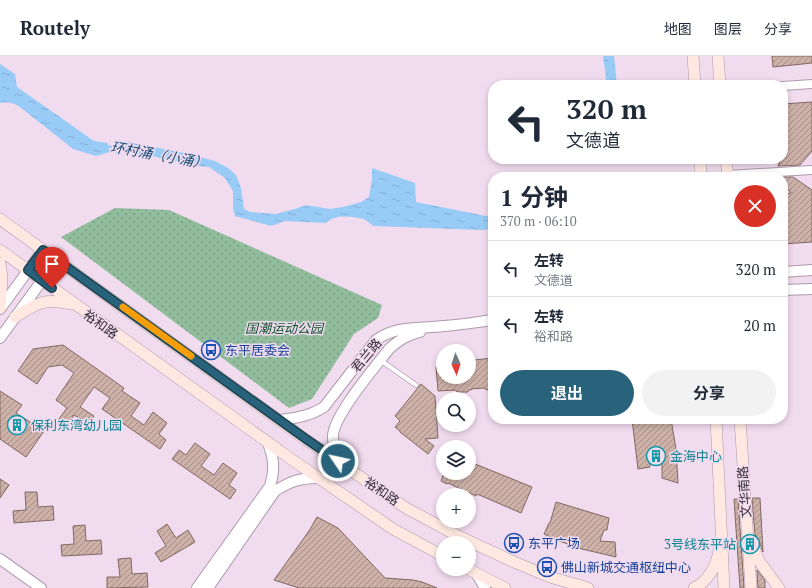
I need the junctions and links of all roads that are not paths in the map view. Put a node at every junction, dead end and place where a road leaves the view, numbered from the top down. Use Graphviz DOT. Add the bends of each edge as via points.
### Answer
graph roads {
  1 [pos="693,56"];
  2 [pos="718,56"];
  3 [pos="695,80"];
  4 [pos="720,80"];
  5 [pos="812,84"];
  6 [pos="788,86"];
  7 [pos="812,170"];
  8 [pos="784,172"];
  9 [pos="0,219"];
  10 [pos="0,250"];
  11 [pos="43,250"];
  12 [pos="57,260"];
  13 [pos="0,263"];
  14 [pos="28,270"];
  15 [pos="812,270"];
  16 [pos="788,272"];
  17 [pos="41,280"];
  18 [pos="812,289"];
  19 [pos="788,290"];
  20 [pos="74,304"];
  21 [pos="0,308"];
  22 [pos="15,317"];
  23 [pos="488,321"];
  24 [pos="443,326"];
  25 [pos="0,338"];
  26 [pos="380,360"];
  27 [pos="416,385"];
  28 [pos="280,420"];
  29 [pos="716,424"];
  30 [pos="740,424"];
  31 [pos="268,443"];
  32 [pos="338,461"];
  33 [pos="318,478"];
  34 [pos="747,530"];
  35 [pos="721,532"];
  36 [pos="436,552"];
  37 [pos="0,559"];
  38 [pos="476,573"];
  39 [pos="476,576"];
  40 [pos="41,588"];
  41 [pos="197,588"];
  42 [pos="208,588"];
  43 [pos="485,588"];
  44 [pos="505,588"];
  45 [pos="588,588"];
  46 [pos="694,588"];
  47 [pos="724,588"];
  48 [pos="751,588"];
  49 [pos="779,588"];
  1 -- 3 [label="main road"];
  2 -- 4 [label="main road"];
  5 -- 6 [label="street"];
  7 -- 8 [label="street"];
  9 -- 11 [label="main road, 裕和路"];
  10 -- 14 [label="main road, 裕和路"];
  11 -- 12 [label="main road, 裕和路"];
  11 -- 14 [label="street"];
  12 -- 17 [label="street"];
  12 -- 28 [label="main road, 裕和路"];
  13 -- 21 [label="main road"];
  14 -- 17 [label="main road, 裕和路"];
  14 -- 21 [label="street"];
  15 -- 16 [label="street"];
  17 -- 20 [label="main road, 裕和路"];
  17 -- 22 [label="street"];
  18 -- 19 [label="street"];
  20 -- 22 [label="main road" via="47,301 36,304"];
  20 -- 31 [label="main road, 裕和路"];
  22 -- 25 [label="street"];
  23 -- 24 [label="street, 君兰路"];
  24 -- 26 [label="street" via="408,335 398,341"];
  24 -- 28 [label="street, 君兰路" via="393,330 385,334 376,340 324,407 315,413"];
  26 -- 27 [label="lane"];
  26 -- 32 [label="street" via="335,424 332,436"];
  28 -- 32 [label="main road, 裕和路"];
  29 -- 35 [label="main road, 文华南路"];
  30 -- 34 [label="main road, 文华南路"];
  31 -- 33 [label="main road, 裕和路"];
  31 -- 41 [label="street" via="273,456 270,486"];
  32 -- 45 [label="main road, 裕和路" via="406,508 458,536 550,577"];
  33 -- 36 [label="main road, 裕和路" via="393,529"];
  33 -- 42 [label="street" via="289,482 275,491"];
  34 -- 48 [label="main road, 文华南路"];
  34 -- 49 [label="main road" via="759,561"];
  35 -- 46 [label="main road" via="718,556 711,573"];
  35 -- 47 [label="main road, 文华南路"];
  37 -- 40 [label="street"];
  38 -- 44 [label="main road"];
  39 -- 43 [label="street"];
}
